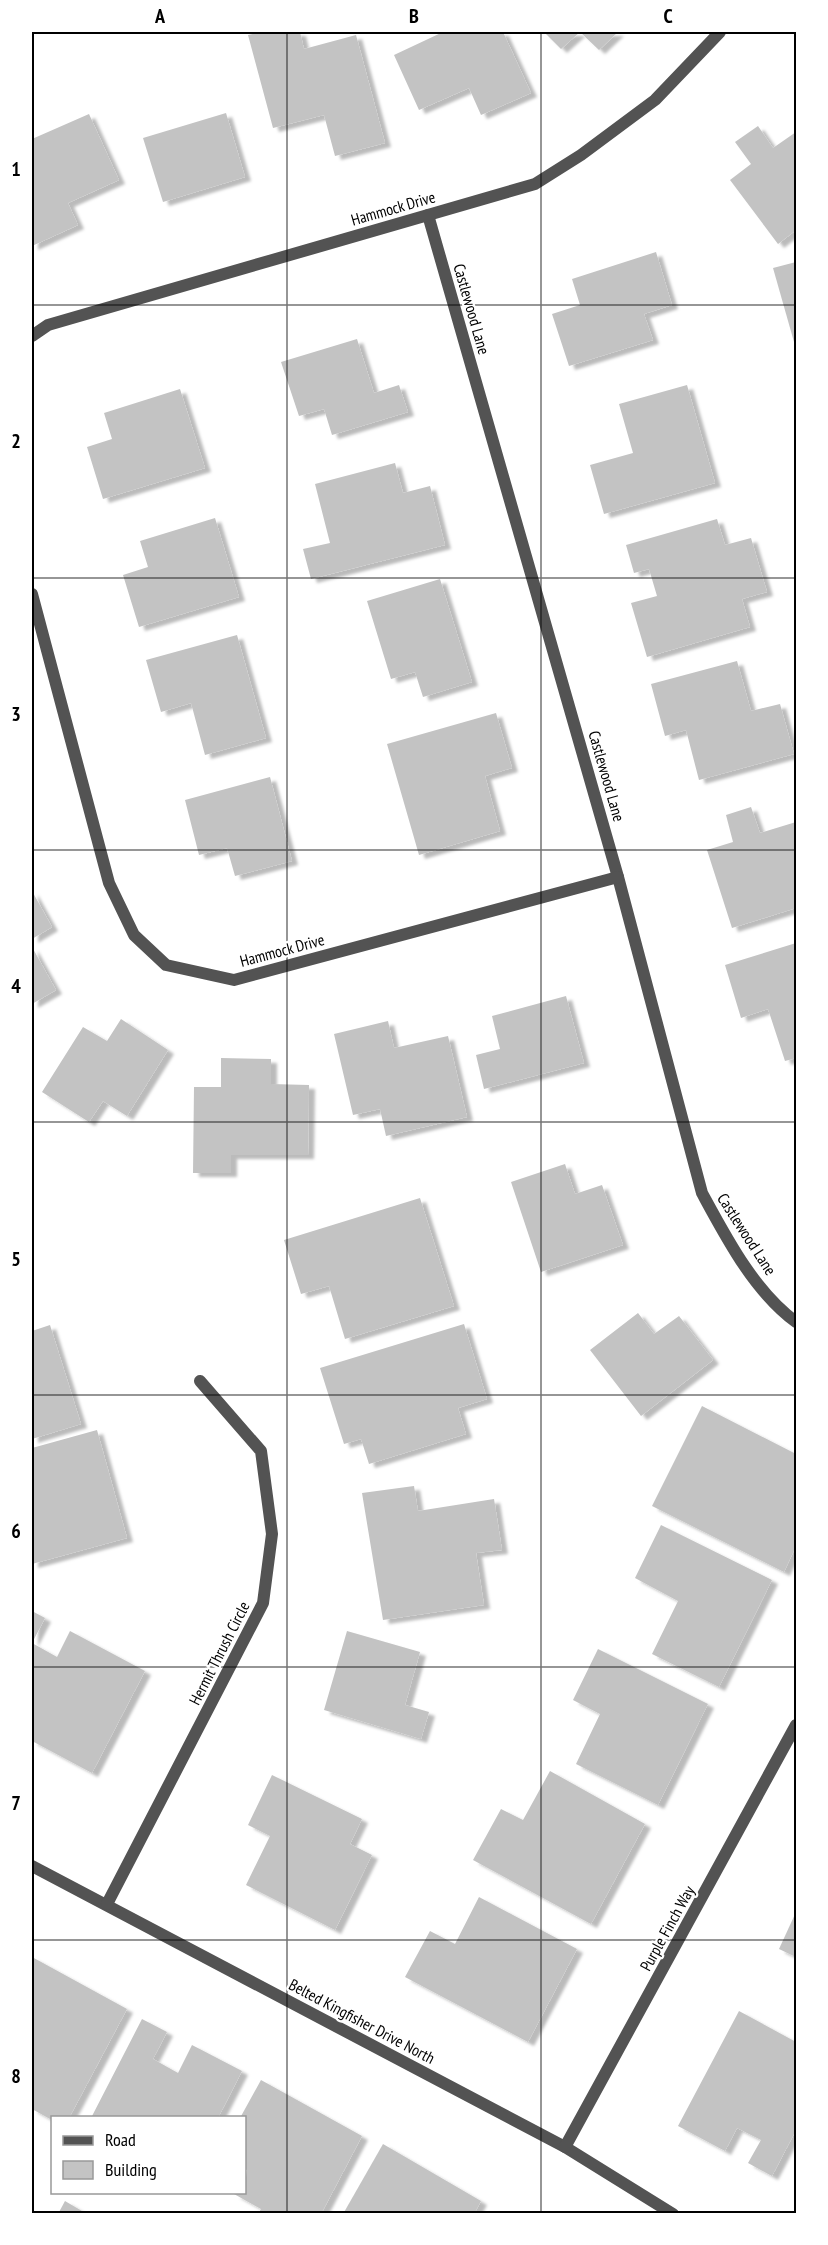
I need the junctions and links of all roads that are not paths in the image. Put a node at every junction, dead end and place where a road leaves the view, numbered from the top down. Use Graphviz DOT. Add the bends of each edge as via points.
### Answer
graph roads {
  1 [pos="720,32"];
  2 [pos="428,216"];
  3 [pos="32,336"];
  4 [pos="32,594"];
  5 [pos="618,877"];
  6 [pos="796,1322"];
  7 [pos="200,1381"];
  8 [pos="796,1725"];
  9 [pos="32,1866"];
  10 [pos="107,1905"];
  11 [pos="566,2147"];
  12 [pos="673,2214"];
  1 -- 2 [label="street, Hammock Drive" via="655,100 582,155 535,184"];
  2 -- 3 [label="street, Hammock Drive" via="48,325"];
  2 -- 5 [label="street, Castlewood Lane"];
  4 -- 5 [label="street, Hammock Drive" via="109,883 134,935 166,965 234,980"];
  5 -- 6 [label="street, Castlewood Lane" via="702,1193 774,1306"];
  7 -- 10 [label="street, Hermit Thrush Circle" via="261,1451 272,1534 263,1603"];
  8 -- 11 [label="street, Purple Finch Way"];
  9 -- 10 [label="street, Belted Kingfisher Drive North"];
  10 -- 11 [label="street, Belted Kingfisher Drive North"];
  11 -- 12 [label="street, Belted Kingfisher Drive North"];
}
